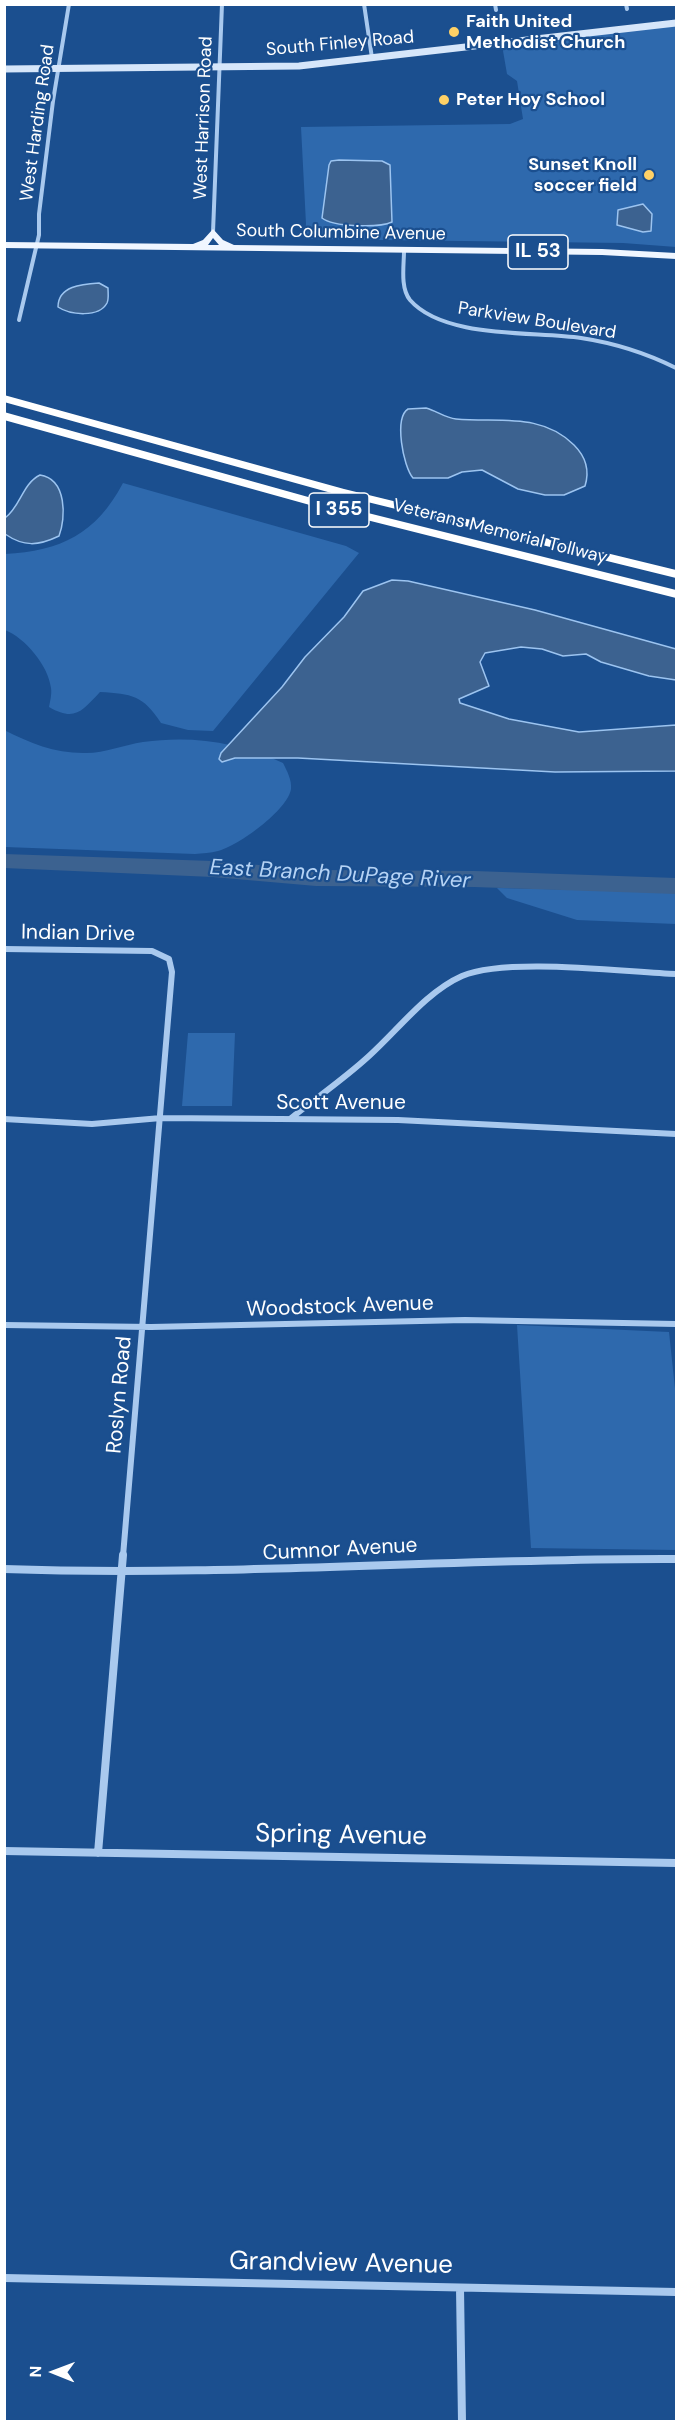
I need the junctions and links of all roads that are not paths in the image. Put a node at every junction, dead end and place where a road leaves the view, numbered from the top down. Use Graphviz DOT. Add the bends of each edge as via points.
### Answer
graph roads {
  1 [pos="69,4"];
  2 [pos="222,4"];
  3 [pos="364,4"];
  4 [pos="495,4"];
  5 [pos="496,10"];
  6 [pos="676,23"];
  7 [pos="372,58"];
  8 [pos="219,67"];
  9 [pos="4,69"];
  10 [pos="59,69"];
  11 [pos="213,232"];
  12 [pos="4,245"];
  13 [pos="37,245"];
  14 [pos="195,248"];
  15 [pos="236,248"];
  16 [pos="404,251"];
  17 [pos="676,256"];
  18 [pos="19,320"];
  19 [pos="676,368"];
  20 [pos="4,398"];
  21 [pos="4,416"];
  22 [pos="676,574"];
  23 [pos="676,594"];
  24 [pos="4,950"];
  25 [pos="152,951"];
  26 [pos="676,974"];
  27 [pos="161,1118"];
  28 [pos="4,1119"];
  29 [pos="290,1119"];
  30 [pos="676,1134"];
  31 [pos="676,1324"];
  32 [pos="4,1325"];
  33 [pos="142,1327"];
  34 [pos="676,1559"];
  35 [pos="4,1569"];
  36 [pos="123,1572"];
  37 [pos="4,1851"];
  38 [pos="98,1853"];
  39 [pos="676,1863"];
  40 [pos="4,2278"];
  41 [pos="460,2288"];
  42 [pos="676,2292"];
  43 [pos="462,2421"];
  1 -- 10 [label="street, West Harding Road"];
  2 -- 8 [label="street, West Harrison Road"];
  3 -- 7 [label="street"];
  4 -- 5 [label="street"];
  6 -- 7 [label="main road, South Finley Road"];
  7 -- 8 [label="main road, South Finley Road" via="299,66"];
  8 -- 10 [label="main road, South Finley Road"];
  8 -- 11 [label="street, West Harrison Road"];
  9 -- 10 [label="main road, South Finley Road"];
  10 -- 13 [label="street, West Harding Road"];
  11 -- 14 [label="main road"];
  11 -- 15 [label="main road" via="220,242"];
  12 -- 13 [label="main road, South Columbine Avenue / IL 53"];
  13 -- 14 [label="main road, South Columbine Avenue / IL 53"];
  13 -- 18 [label="street, West Harding Road"];
  14 -- 15 [label="main road, South Columbine Avenue / IL 53"];
  15 -- 16 [label="main road, South Columbine Avenue / IL 53"];
  16 -- 17 [label="main road, South Columbine Avenue / IL 53"];
  16 -- 19 [label="street, Parkview Boulevard" via="404,283 409,299 440,319 603,342"];
  20 -- 22 [label="highway, Veterans Memorial Tollway / I 355" via="368,499"];
  21 -- 23 [label="highway, Veterans Memorial Tollway / I 355" via="392,524"];
  24 -- 25 [label="street, Indian Drive"];
  25 -- 27 [label="street, Roslyn Road" via="169,959 172,972"];
  26 -- 29 [label="street" via="523,967 463,976 439,990 367,1058"];
  27 -- 28 [label="street, Scott Avenue" via="92,1124"];
  27 -- 29 [label="street, Scott Avenue"];
  27 -- 33 [label="street, Roslyn Road"];
  29 -- 30 [label="street, Scott Avenue" via="506,1123"];
  31 -- 33 [label="street, Woodstock Avenue" via="445,1320 189,1329"];
  32 -- 33 [label="street, Woodstock Avenue"];
  33 -- 36 [label="street, Roslyn Road"];
  34 -- 36 [label="street, Cumnor Avenue" via="539,1558"];
  35 -- 36 [label="street, Cumnor Avenue"];
  36 -- 38 [label="street, Roslyn Road"];
  37 -- 38 [label="street, Spring Avenue"];
  38 -- 39 [label="street, Spring Avenue"];
  40 -- 41 [label="street, Grandview Avenue"];
  41 -- 42 [label="street, Grandview Avenue"];
  41 -- 43 [label="street"];
}
